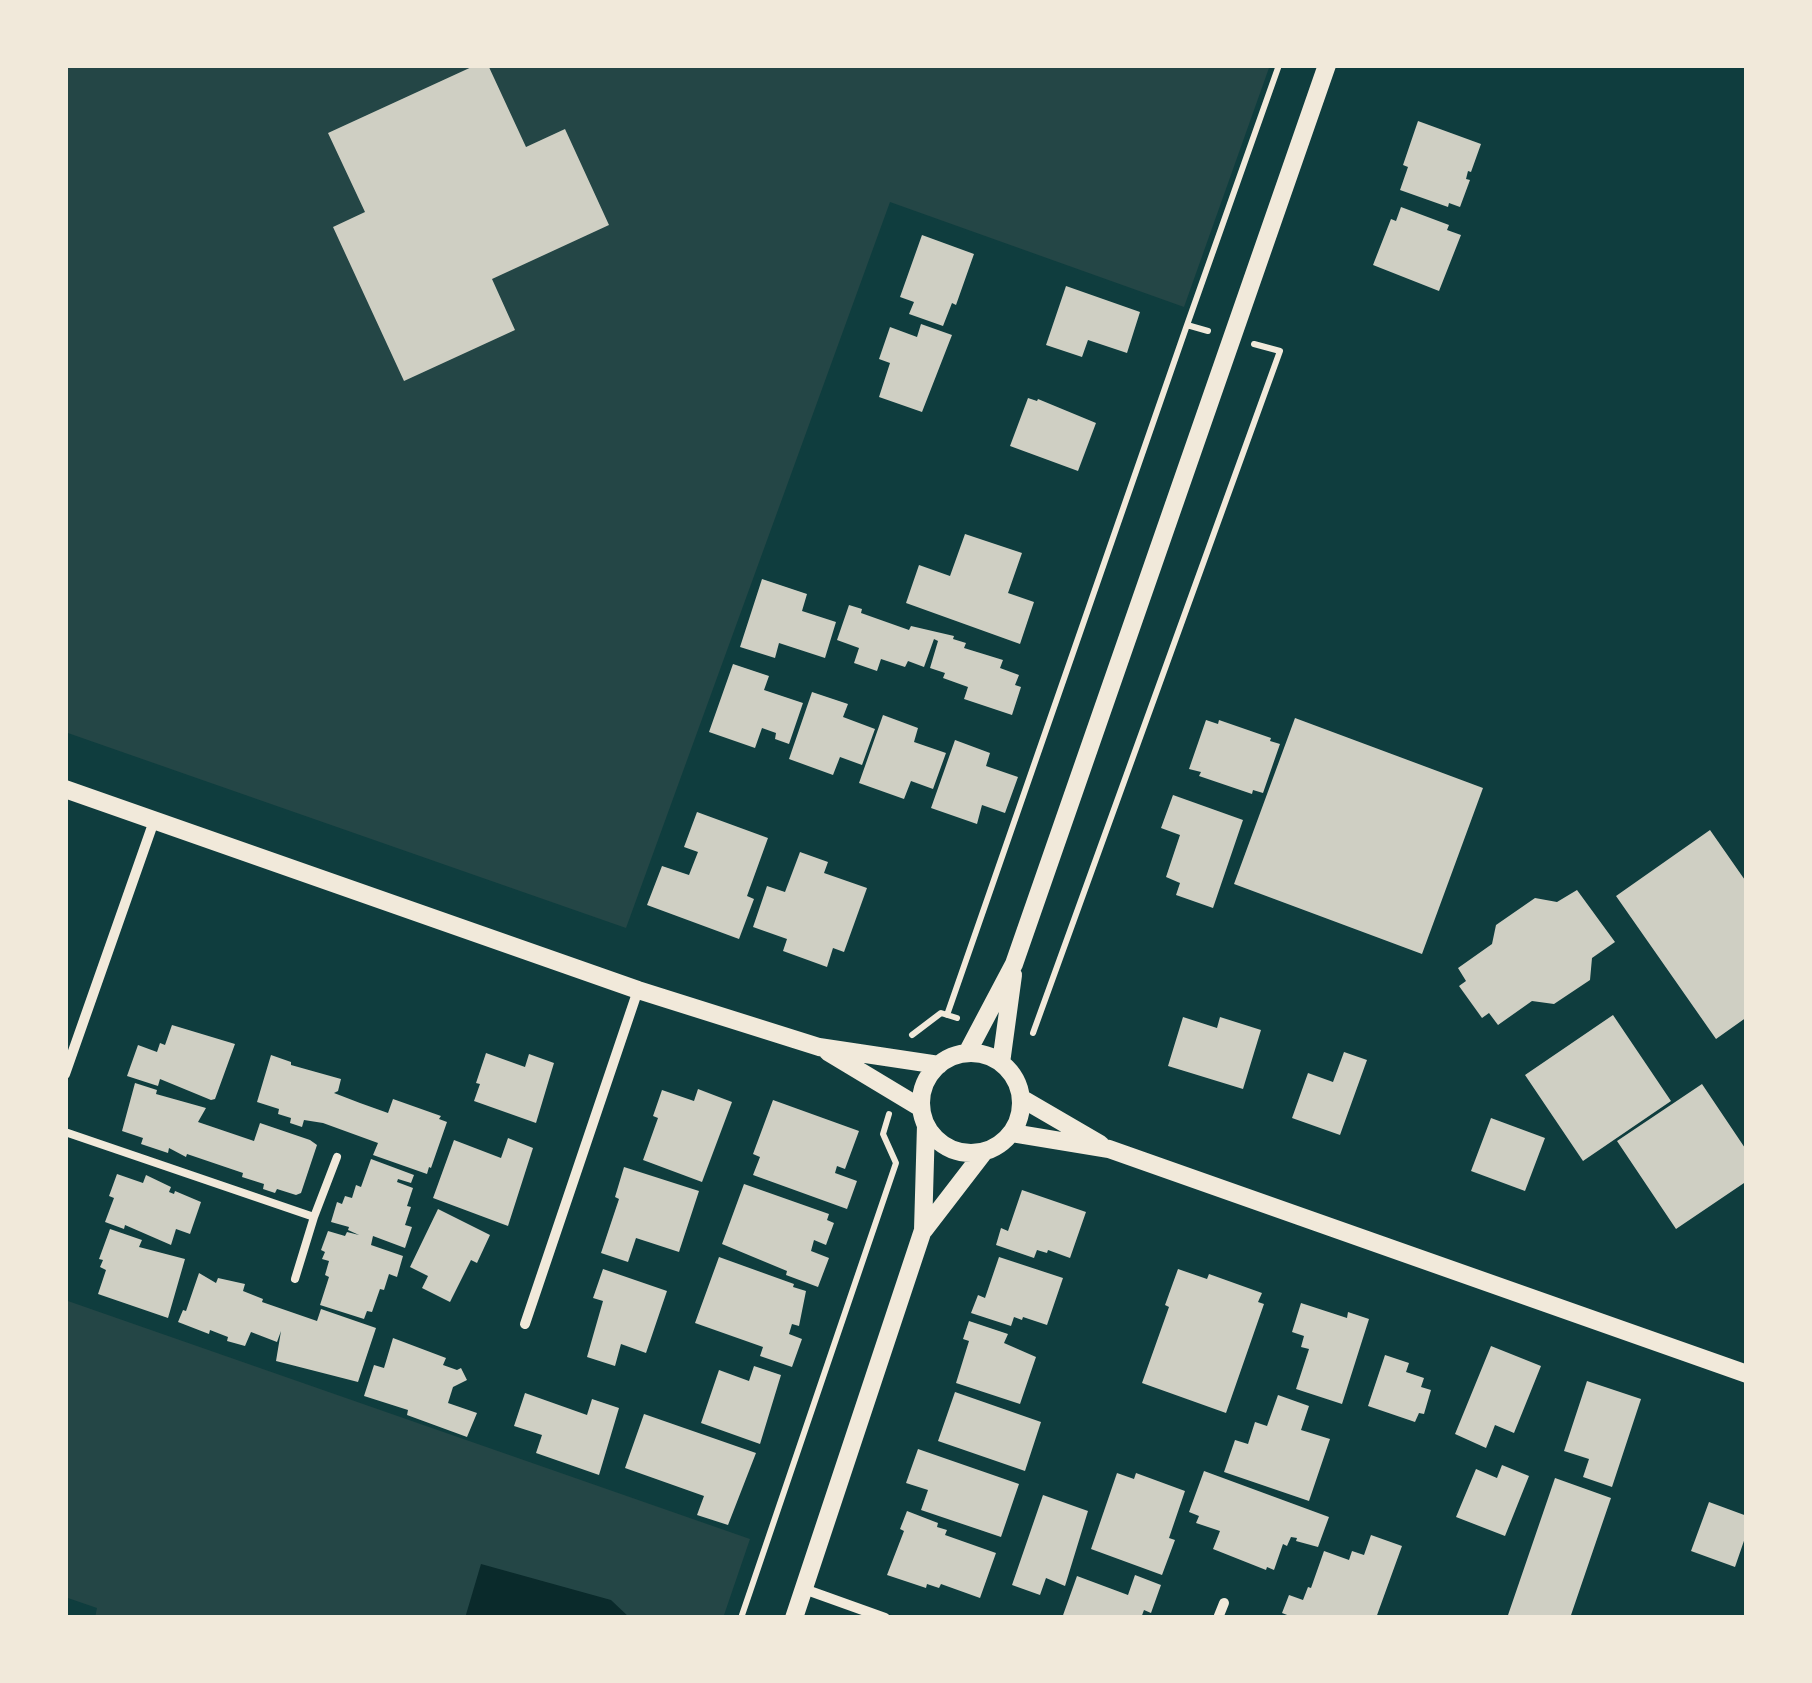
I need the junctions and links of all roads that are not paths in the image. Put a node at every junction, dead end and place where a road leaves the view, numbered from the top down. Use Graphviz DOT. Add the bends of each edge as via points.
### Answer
graph roads {
  1 [pos="1328,65"];
  2 [pos="65,790"];
  3 [pos="154,822"];
  4 [pos="1014,964"];
  5 [pos="638,990"];
  6 [pos="819,1047"];
  7 [pos="967,1053"];
  8 [pos="1001,1063"];
  9 [pos="939,1064"];
  10 [pos="65,1074"];
  11 [pos="1021,1098"];
  12 [pos="923,1117"];
  13 [pos="65,1132"];
  14 [pos="1012,1133"];
  15 [pos="1109,1150"];
  16 [pos="984,1152"];
  17 [pos="337,1157"];
  18 [pos="314,1217"];
  19 [pos="924,1230"];
  20 [pos="295,1278"];
  21 [pos="525,1324"];
  22 [pos="1747,1374"];
  23 [pos="804,1589"];
  24 [pos="1224,1603"];
  25 [pos="794,1618"];
  26 [pos="884,1618"];
  27 [pos="1218,1618"];
  1 -- 4 [label="street"];
  2 -- 3 [label="street"];
  3 -- 5 [label="street"];
  3 -- 10 [label="street"];
  4 -- 7 [label="street"];
  4 -- 8 [label="street"];
  5 -- 6 [label="street"];
  5 -- 21 [label="street"];
  6 -- 9 [label="street"];
  6 -- 12 [label="street"];
  7 -- 8 [label="street"];
  7 -- 9 [label="street"];
  8 -- 11 [label="street"];
  9 -- 12 [label="street" via="928,1077"];
  11 -- 14 [label="street"];
  11 -- 15 [label="street"];
  12 -- 16 [label="street" via="950,1149"];
  12 -- 19 [label="street"];
  13 -- 18 [label="lane"];
  14 -- 15 [label="street"];
  14 -- 16 [label="street"];
  15 -- 22 [label="street"];
  16 -- 19 [label="street"];
  17 -- 18 [label="lane"];
  18 -- 20 [label="lane"];
  19 -- 23 [label="street"];
  23 -- 25 [label="street"];
  23 -- 26 [label="street"];
  24 -- 27 [label="street"];
}
